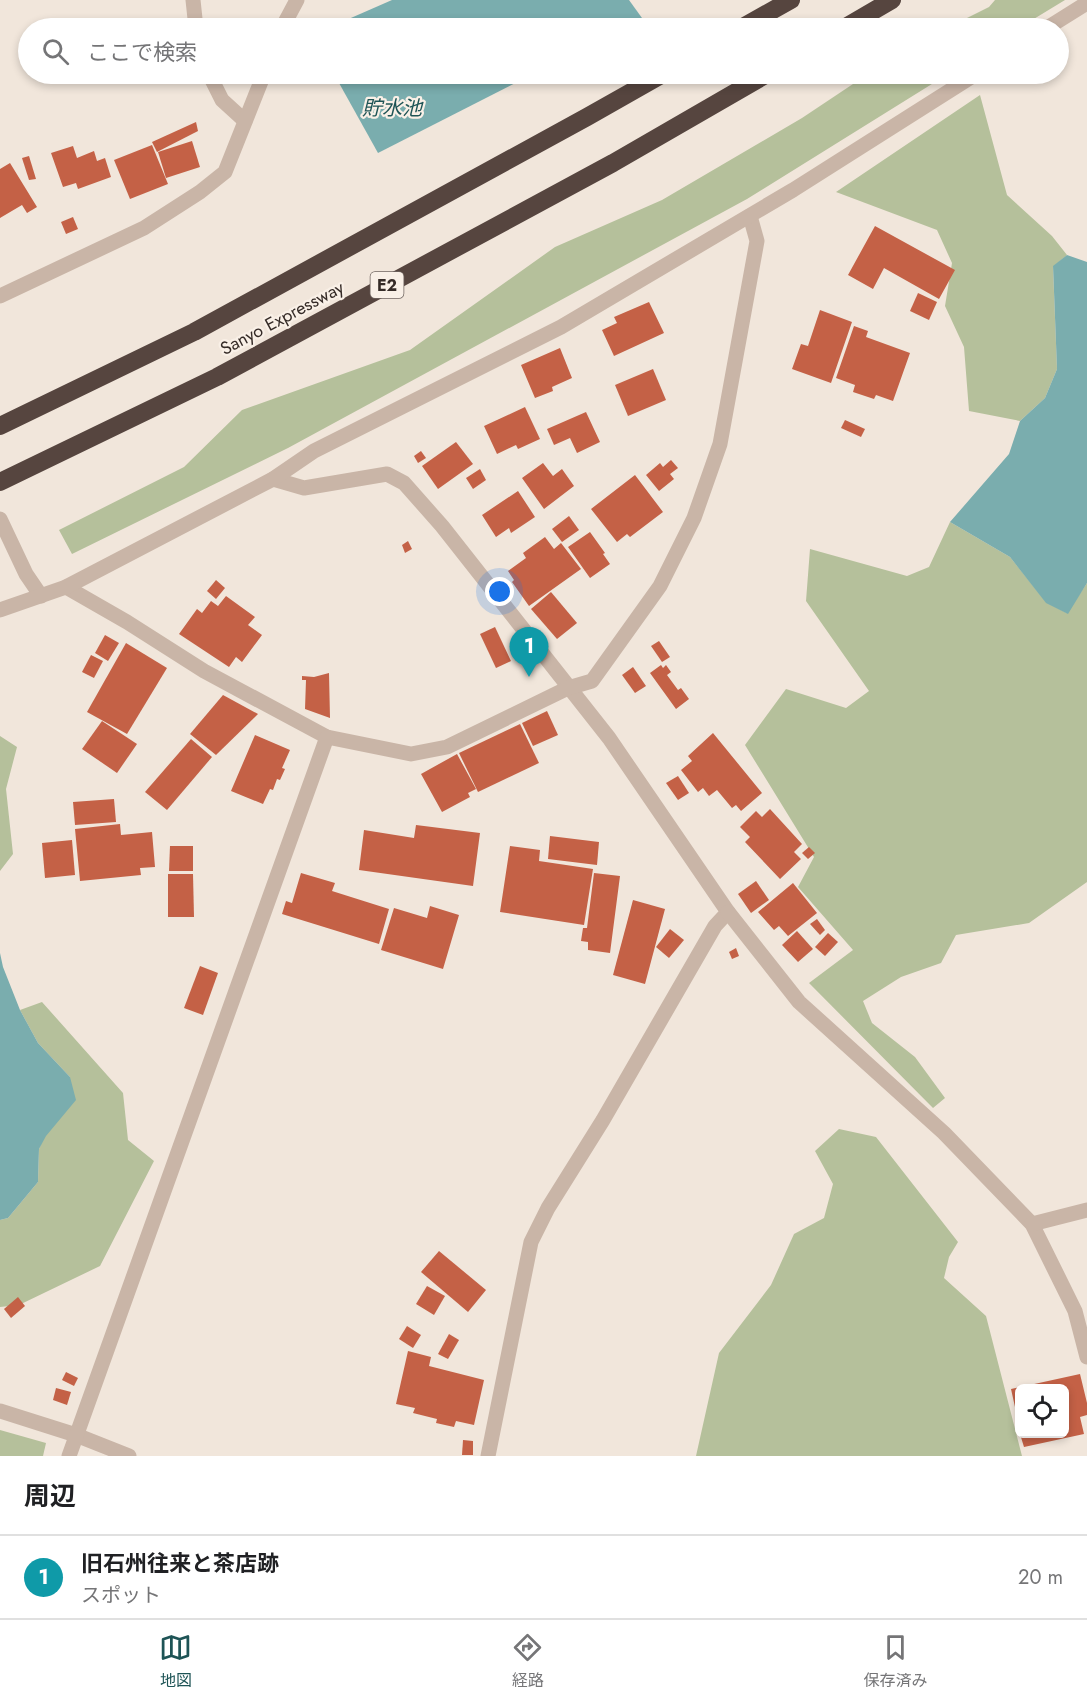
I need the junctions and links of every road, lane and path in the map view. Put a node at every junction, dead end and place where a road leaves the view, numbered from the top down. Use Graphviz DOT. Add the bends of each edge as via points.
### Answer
graph roads {
  1 [pos="193,0"];
  2 [pos="297,0"];
  3 [pos="791,0"];
  4 [pos="892,0"];
  5 [pos="1087,3"];
  6 [pos="195,18"];
  7 [pos="287,18"];
  8 [pos="759,18"];
  9 [pos="861,18"];
  10 [pos="1063,18"];
  11 [pos="214,84"];
  12 [pos="260,84"];
  13 [pos="645,84"];
  14 [pos="750,84"];
  15 [pos="960,84"];
  16 [pos="245,121"];
  17 [pos="750,216"];
  18 [pos="0,296"];
  19 [pos="0,426"];
  20 [pos="273,479"];
  21 [pos="0,482"];
  22 [pos="0,519"];
  23 [pos="66,587"];
  24 [pos="41,596"];
  25 [pos="0,610"];
  26 [pos="568,688"];
  27 [pos="327,737"];
  28 [pos="728,912"];
  29 [pos="1087,1210"];
  30 [pos="1032,1224"];
  31 [pos="1087,1357"];
  32 [pos="0,1411"];
  33 [pos="76,1435"];
  34 [pos="69,1456"];
  35 [pos="129,1456"];
  36 [pos="488,1456"];
  1 -- 6 [label="street"];
  2 -- 7 [label="street"];
  3 -- 8 [label="highway"];
  4 -- 9 [label="highway"];
  5 -- 10 [label="street"];
  11 -- 16 [label="street" via="222,100"];
  12 -- 16 [label="street"];
  13 -- 19 [label="highway, Sanyo Expressway" via="194,332"];
  14 -- 21 [label="highway, Sanyo Expressway / E2" via="613,163 227,371"];
  15 -- 17 [label="street"];
  16 -- 18 [label="street" via="225,172 200,192 144,228"];
  17 -- 20 [label="street" via="561,327 314,451"];
  17 -- 26 [label="street" via="757,241 720,444 694,518 660,586 592,681"];
  20 -- 23 [label="street"];
  20 -- 26 [label="street" via="304,488 387,474 404,483"];
  22 -- 24 [label="street"];
  23 -- 24 [label="street"];
  23 -- 27 [label="street" via="204,671"];
  24 -- 25 [label="street"];
  26 -- 27 [label="street" via="447,747 411,753"];
  26 -- 28 [label="street" via="609,738"];
  27 -- 33 [label="street"];
  28 -- 30 [label="street" via="799,1002 944,1133"];
  28 -- 36 [label="street" via="715,926 531,1242"];
  29 -- 30 [label="street"];
  30 -- 31 [label="street" via="1075,1311"];
  32 -- 33 [label="street"];
  33 -- 34 [label="street"];
  33 -- 35 [label="street"];
}
